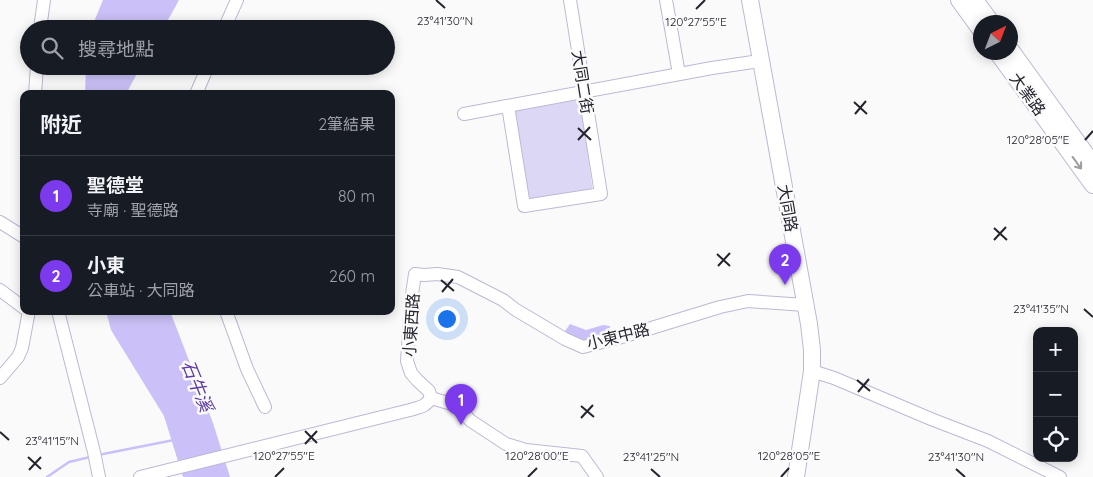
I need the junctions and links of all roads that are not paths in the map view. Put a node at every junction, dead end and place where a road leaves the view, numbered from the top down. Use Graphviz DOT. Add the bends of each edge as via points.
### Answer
graph roads {
  1 [pos="44,0"];
  2 [pos="237,0"];
  3 [pos="570,0"];
  4 [pos="666,0"];
  5 [pos="750,0"];
  6 [pos="960,0"];
  7 [pos="975,0"];
  8 [pos="986,15"];
  9 [pos="973,19"];
  10 [pos="41,20"];
  11 [pos="228,20"];
  12 [pos="1003,60"];
  13 [pos="1017,60"];
  14 [pos="760,61"];
  15 [pos="680,74"];
  16 [pos="37,75"];
  17 [pos="204,75"];
  18 [pos="35,90"];
  19 [pos="198,90"];
  20 [pos="584,92"];
  21 [pos="508,106"];
  22 [pos="464,114"];
  23 [pos="1093,164"];
  24 [pos="1093,185"];
  25 [pos="0,222"];
  26 [pos="20,234"];
  27 [pos="415,274"];
  28 [pos="0,290"];
  29 [pos="805,305"];
  30 [pos="20,306"];
  31 [pos="26,315"];
  32 [pos="59,315"];
  33 [pos="227,315"];
  34 [pos="3,370"];
  35 [pos="812,371"];
  36 [pos="431,398"];
  37 [pos="266,407"];
  38 [pos="99,477"];
  39 [pos="140,477"];
  40 [pos="597,477"];
  41 [pos="796,477"];
  42 [pos="1060,477"];
  1 -- 10 [label="street"];
  2 -- 11 [label="street"];
  3 -- 20 [label="street, 大同二街"];
  4 -- 15 [label="street"];
  5 -- 14 [label="main road, 大同路"];
  6 -- 9 [label="main road"];
  7 -- 8 [label="main road"];
  12 -- 24 [label="main road, 大業路, one-way"];
  13 -- 23 [label="main road, 大業路"];
  14 -- 15 [label="street"];
  14 -- 29 [label="main road, 大同路"];
  15 -- 20 [label="street"];
  16 -- 18 [label="street"];
  17 -- 19 [label="street"];
  20 -- 21 [label="street"];
  20 -- 21 [label="street, 大同二街" via="600,194 524,206"];
  21 -- 22 [label="street"];
  25 -- 26 [label="street"];
  27 -- 29 [label="street, 小東中路" via="458,277 582,347 748,301"];
  27 -- 36 [label="street, 小東西路" via="407,361 411,373 429,391"];
  28 -- 30 [label="street"];
  29 -- 35 [label="main road, 大同路"];
  31 -- 34 [label="street" via="22,348 18,357"];
  32 -- 38 [label="street"];
  33 -- 37 [label="street" via="246,368"];
  35 -- 41 [label="main road, 大同路"];
  35 -- 42 [label="street" via="988,441"];
  36 -- 39 [label="street" via="421,407"];
  36 -- 40 [label="street" via="455,405 471,421 506,444 526,450 582,456"];
}
